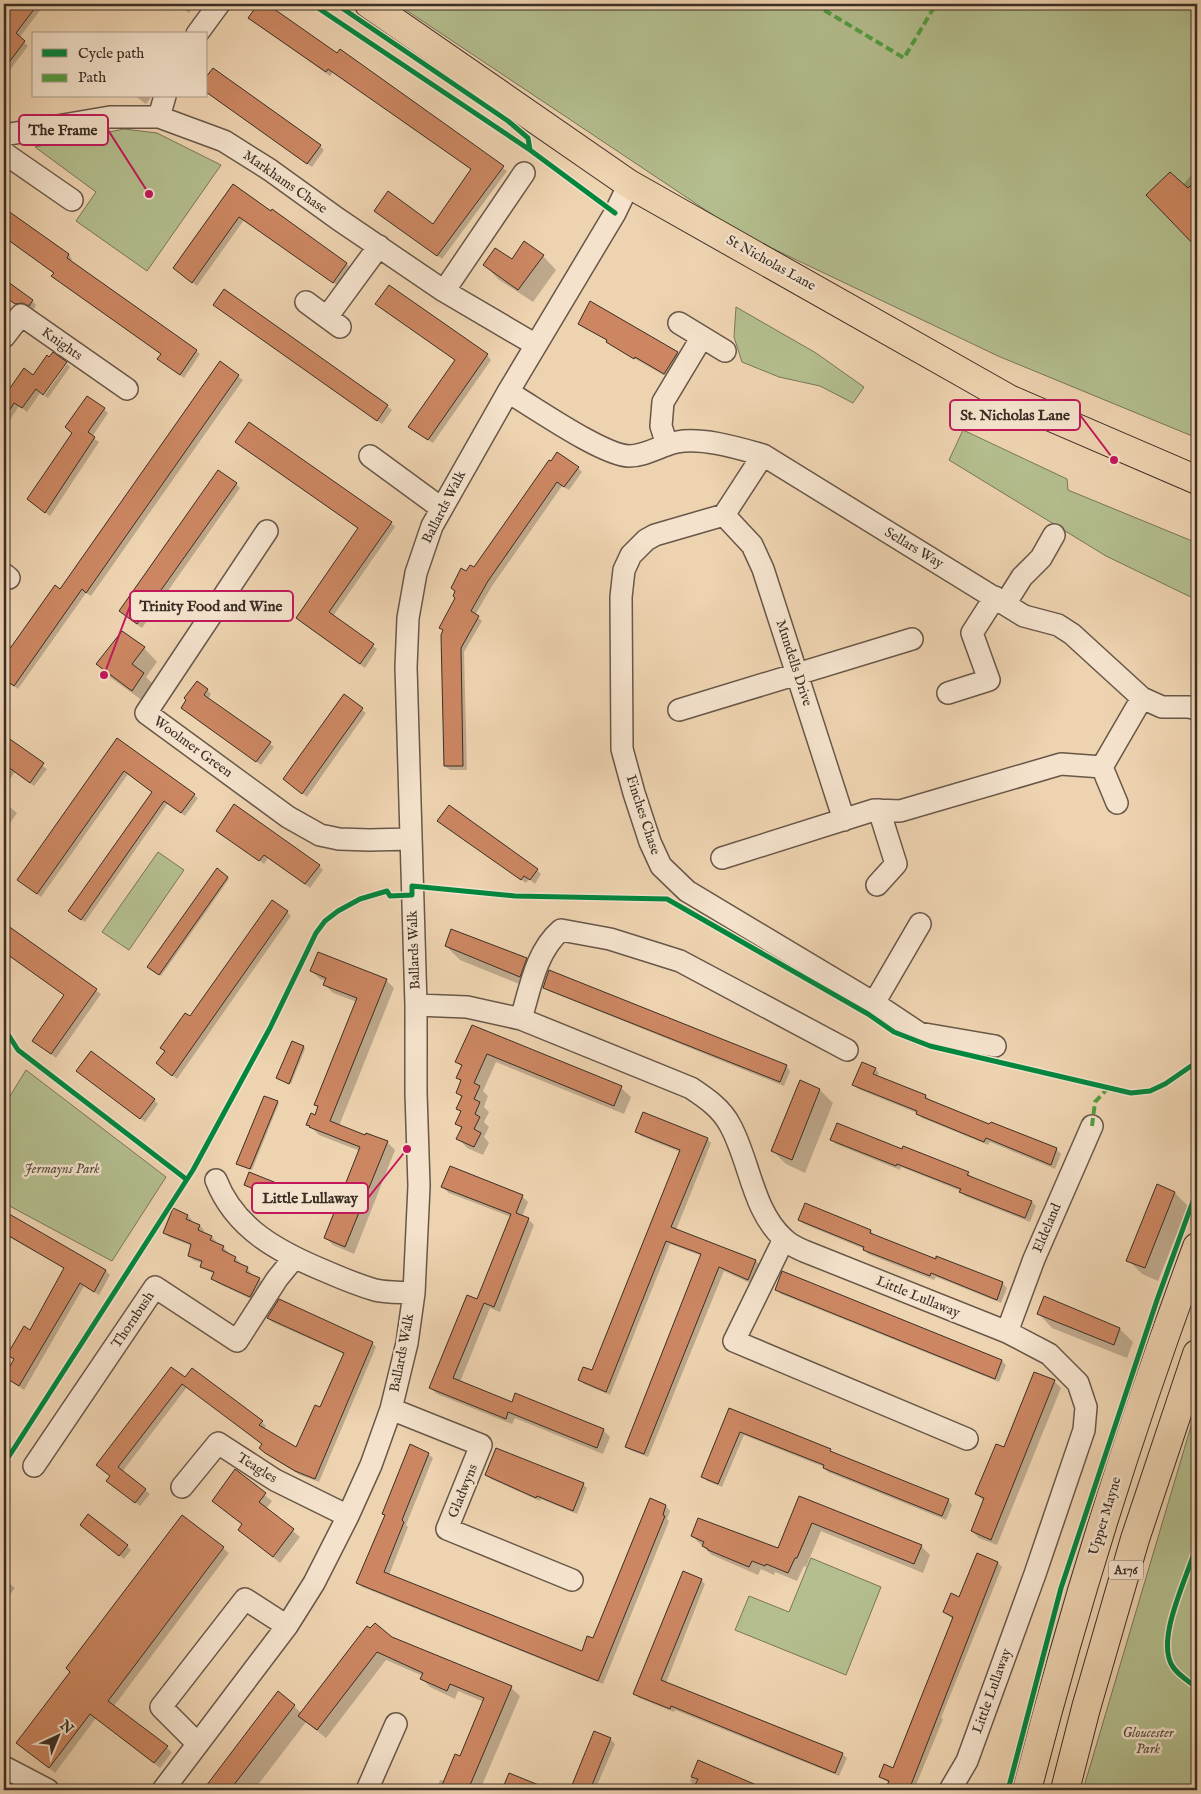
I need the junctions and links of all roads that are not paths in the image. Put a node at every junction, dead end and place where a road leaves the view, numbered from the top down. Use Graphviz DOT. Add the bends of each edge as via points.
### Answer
graph roads {
  1 [pos="218,4"];
  2 [pos="369,4"];
  3 [pos="198,32"];
  4 [pos="164,98"];
  5 [pos="159,117"];
  6 [pos="4,135"];
  7 [pos="4,153"];
  8 [pos="524,173"];
  9 [pos="629,184"];
  10 [pos="72,200"];
  11 [pos="379,246"];
  12 [pos="444,291"];
  13 [pos="306,302"];
  14 [pos="679,323"];
  15 [pos="4,337"];
  16 [pos="702,338"];
  17 [pos="536,345"];
  18 [pos="726,350"];
  19 [pos="127,389"];
  20 [pos="508,392"];
  21 [pos="667,444"];
  22 [pos="763,455"];
  23 [pos="370,456"];
  24 [pos="1197,480"];
  25 [pos="441,508"];
  26 [pos="724,515"];
  27 [pos="267,530"];
  28 [pos="1054,535"];
  29 [pos="1000,600"];
  30 [pos="912,639"];
  31 [pos="797,674"];
  32 [pos="948,693"];
  33 [pos="1142,698"];
  34 [pos="1197,709"];
  35 [pos="679,710"];
  36 [pos="1102,767"];
  37 [pos="1117,803"];
  38 [pos="878,810"];
  39 [pos="844,820"];
  40 [pos="411,838"];
  41 [pos="722,858"];
  42 [pos="877,885"];
  43 [pos="920,924"];
  44 [pos="874,1003"];
  45 [pos="416,1005"];
  46 [pos="521,1019"];
  47 [pos="994,1046"];
  48 [pos="847,1050"];
  49 [pos="1092,1126"];
  50 [pos="216,1180"];
  51 [pos="784,1239"];
  52 [pos="1197,1247"];
  53 [pos="294,1258"];
  54 [pos="414,1293"];
  55 [pos="1007,1332"];
  56 [pos="1197,1354"];
  57 [pos="391,1409"];
  58 [pos="966,1439"];
  59 [pos="34,1466"];
  60 [pos="182,1487"];
  61 [pos="348,1516"];
  62 [pos="572,1580"];
  63 [pos="287,1626"];
  64 [pos="396,1724"];
  65 [pos="198,1744"];
  66 [pos="4,1767"];
  67 [pos="48,1790"];
  68 [pos="163,1790"];
  69 [pos="367,1790"];
  70 [pos="950,1790"];
  71 [pos="1027,1790"];
  72 [pos="1065,1790"];
  1 -- 3 [label="street"];
  2 -- 9 [label="main road, St Nicholas Lane"];
  4 -- 5 [label="street"];
  5 -- 6 [label="street, Markhams Chase" via="110,117"];
  5 -- 11 [label="street, Markhams Chase" via="224,140"];
  7 -- 10 [label="street"];
  8 -- 12 [label="street"];
  9 -- 17 [label="street, Ballards Walk"];
  9 -- 24 [label="main road, St Nicholas Lane" via="1009,398"];
  11 -- 12 [label="street, Markhams Chase"];
  11 -- 13 [label="street" via="334,322"];
  12 -- 17 [label="street, Markhams Chase"];
  14 -- 16 [label="street"];
  15 -- 19 [label="street, Knights" via="20,315"];
  16 -- 18 [label="street"];
  16 -- 21 [label="street" via="663,402 661,426"];
  17 -- 20 [label="street, Ballards Walk"];
  20 -- 21 [label="street, Sellars Way" via="611,452 639,455"];
  20 -- 25 [label="street, Ballards Walk"];
  21 -- 22 [label="street, Sellars Way" via="703,442"];
  22 -- 26 [label="street"];
  22 -- 29 [label="street, Sellars Way"];
  23 -- 25 [label="street"];
  25 -- 40 [label="street, Ballards Walk" via="416,573 408,618 406,667"];
  26 -- 31 [label="street, Mundells Drive" via="752,545"];
  26 -- 44 [label="street, Finches Chase" via="655,535 635,551 624,570 621,597 622,749 634,793 660,866 686,891"];
  27 -- 40 [label="street, Woolmer Green" via="146,713 288,817 320,835 369,840"];
  28 -- 29 [label="street" via="1041,558"];
  29 -- 32 [label="street" via="972,633 989,680"];
  29 -- 33 [label="street, Sellars Way" via="1024,616 1058,625 1072,634"];
  30 -- 31 [label="street"];
  31 -- 35 [label="street"];
  31 -- 39 [label="street, Mundells Drive"];
  33 -- 34 [label="street, Sellars Way" via="1162,707"];
  33 -- 36 [label="street"];
  36 -- 37 [label="street"];
  36 -- 38 [label="street" via="1061,764 900,811"];
  38 -- 39 [label="street"];
  38 -- 42 [label="street" via="896,864"];
  39 -- 41 [label="street"];
  40 -- 45 [label="street, Ballards Walk"];
  43 -- 44 [label="street"];
  44 -- 47 [label="street, Finches Chase" via="919,1033"];
  45 -- 46 [label="street, Little Lullaway" via="468,1007"];
  45 -- 54 [label="street, Ballards Walk" via="419,1186"];
  46 -- 48 [label="street" via="542,952 561,930 610,939 680,962"];
  46 -- 51 [label="street, Little Lullaway" via="691,1088 714,1104 730,1124 761,1206"];
  49 -- 55 [label="street, Eldeland" via="1034,1259"];
  50 -- 53 [label="street" via="233,1211 264,1240"];
  51 -- 55 [label="street, Little Lullaway" via="804,1252"];
  51 -- 58 [label="street" via="734,1341"];
  52 -- 71 [label="main road, Upper Mayne / A176" via="1111,1497"];
  53 -- 54 [label="street" via="377,1290"];
  53 -- 59 [label="street, Thornbush" via="237,1341 155,1287"];
  54 -- 57 [label="street, Ballards Walk" via="407,1343"];
  55 -- 70 [label="street, Little Lullaway" via="1049,1354 1078,1383 1086,1407 1084,1430 967,1761"];
  56 -- 72 [label="main road, A176" via="1135,1539"];
  57 -- 61 [label="street, Ballards Walk" via="372,1464"];
  57 -- 62 [label="street, Gladwyns" via="481,1445 447,1529"];
  60 -- 61 [label="street, Teagles" via="218,1443 275,1480"];
  61 -- 63 [label="street, Ballards Walk" via="314,1583"];
  63 -- 65 [label="street, Ballards Walk"];
  63 -- 65 [label="street" via="245,1599 161,1707"];
  64 -- 69 [label="street"];
  65 -- 68 [label="street, Ballards Walk"];
  66 -- 67 [label="street"];
}
